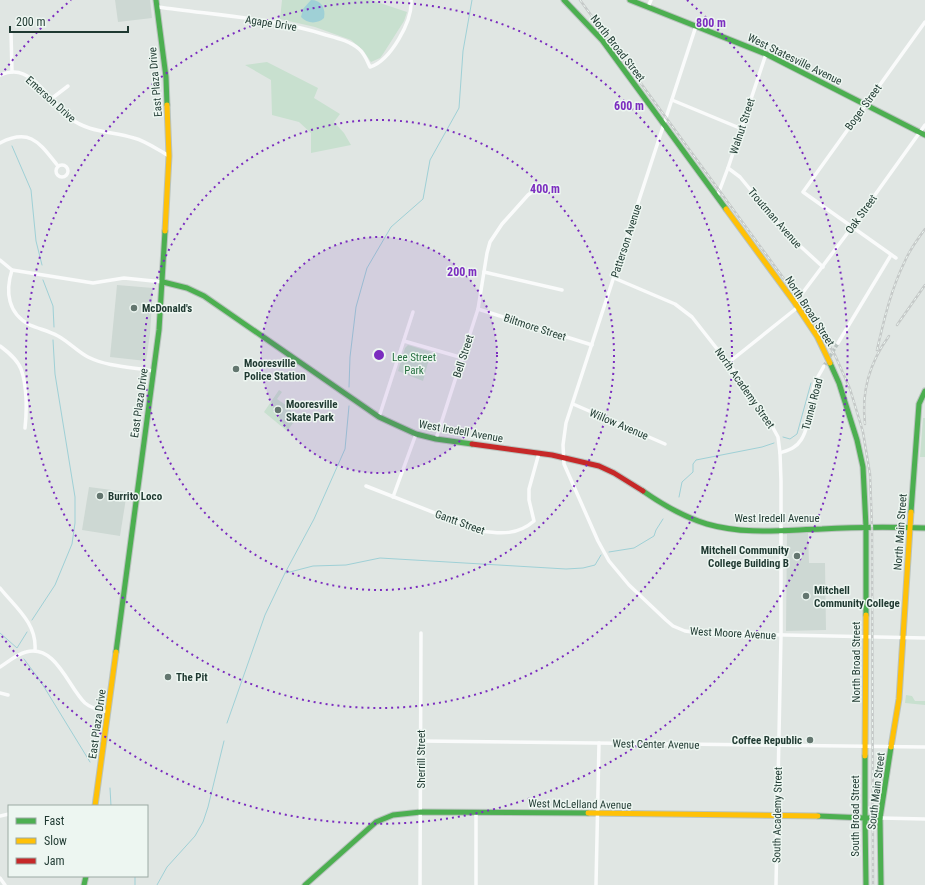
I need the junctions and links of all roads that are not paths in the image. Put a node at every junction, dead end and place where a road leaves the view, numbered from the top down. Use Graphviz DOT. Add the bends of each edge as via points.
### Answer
graph roads {
  1 [pos="156,0"];
  2 [pos="411,0"];
  3 [pos="564,0"];
  4 [pos="630,0"];
  5 [pos="651,0"];
  6 [pos="158,7"];
  7 [pos="648,7"];
  8 [pos="925,22"];
  9 [pos="696,26"];
  10 [pos="11,32"];
  11 [pos="766,54"];
  12 [pos="12,72"];
  13 [pos="0,75"];
  14 [pos="68,86"];
  15 [pos="51,99"];
  16 [pos="672,100"];
  17 [pos="866,105"];
  18 [pos="664,125"];
  19 [pos="925,125"];
  20 [pos="742,129"];
  21 [pos="920,132"];
  22 [pos="925,136"];
  23 [pos="0,143"];
  24 [pos="169,156"];
  25 [pos="58,166"];
  26 [pos="728,168"];
  27 [pos="537,192"];
  28 [pos="717,197"];
  29 [pos="852,227"];
  30 [pos="891,255"];
  31 [pos="896,258"];
  32 [pos="0,260"];
  33 [pos="823,267"];
  34 [pos="12,270"];
  35 [pos="484,272"];
  36 [pos="614,278"];
  37 [pos="163,282"];
  38 [pos="562,290"];
  39 [pos="796,305"];
  40 [pos="478,309"];
  41 [pos="413,312"];
  42 [pos="404,341"];
  43 [pos="838,343"];
  44 [pos="592,345"];
  45 [pos="0,346"];
  46 [pos="463,358"];
  47 [pos="728,363"];
  48 [pos="824,366"];
  49 [pos="154,371"];
  50 [pos="925,390"];
  51 [pos="573,404"];
  52 [pos="379,417"];
  53 [pos="25,428"];
  54 [pos="416,434"];
  55 [pos="436,439"];
  56 [pos="665,444"];
  57 [pos="780,453"];
  58 [pos="539,454"];
  59 [pos="563,457"];
  60 [pos="366,486"];
  61 [pos="393,497"];
  62 [pos="866,527"];
  63 [pos="911,528"];
  64 [pos="925,528"];
  65 [pos="781,529"];
  66 [pos="0,588"];
  67 [pos="421,633"];
  68 [pos="781,635"];
  69 [pos="866,637"];
  70 [pos="904,638"];
  71 [pos="925,638"];
  72 [pos="35,650"];
  73 [pos="0,667"];
  74 [pos="0,693"];
  75 [pos="8,696"];
  76 [pos="108,712"];
  77 [pos="421,741"];
  78 [pos="599,743"];
  79 [pos="778,745"];
  80 [pos="866,747"];
  81 [pos="891,747"];
  82 [pos="925,747"];
  83 [pos="95,805"];
  84 [pos="421,812"];
  85 [pos="476,813"];
  86 [pos="598,813"];
  87 [pos="776,815"];
  88 [pos="865,818"];
  89 [pos="880,818"];
  90 [pos="925,819"];
  91 [pos="0,878"];
  92 [pos="5,885"];
  93 [pos="305,885"];
  94 [pos="420,885"];
  95 [pos="476,885"];
  96 [pos="596,885"];
  97 [pos="776,885"];
  98 [pos="866,885"];
  99 [pos="881,885"];
  1 -- 6 [label="main road, East Plaza Drive"];
  2 -- 6 [label="street, Agape Drive" via="410,18 402,33 385,58 370,67 363,54 351,44 310,30 271,22"];
  3 -- 18 [label="main road, North Broad Street" via="602,40"];
  4 -- 7 [label="main road, West Statesville Avenue"];
  5 -- 7 [label="street"];
  6 -- 24 [label="main road, East Plaza Drive" via="166,77"];
  7 -- 9 [label="main road, West Statesville Avenue"];
  8 -- 17 [label="street, Boger Street"];
  9 -- 11 [label="main road, West Statesville Avenue"];
  9 -- 16 [label="street, Patterson Avenue"];
  10 -- 12 [label="street"];
  11 -- 17 [label="main road, West Statesville Avenue"];
  11 -- 20 [label="street, Walnut Street"];
  12 -- 13 [label="street, Emerson Drive"];
  12 -- 15 [label="street, Emerson Drive" via="29,76"];
  14 -- 15 [label="street"];
  15 -- 24 [label="street, Emerson Drive" via="62,112 82,126 135,138"];
  16 -- 18 [label="street, Patterson Avenue"];
  16 -- 20 [label="street"];
  17 -- 21 [label="main road, West Statesville Avenue"];
  17 -- 29 [label="street, Boger Street" via="802,192"];
  18 -- 28 [label="main road, North Broad Street"];
  18 -- 36 [label="street, Patterson Avenue"];
  19 -- 21 [label="street, Oak Street"];
  20 -- 26 [label="street, Walnut Street"];
  21 -- 22 [label="main road, West Statesville Avenue"];
  21 -- 29 [label="street, Oak Street"];
  23 -- 25 [label="street" via="17,136 28,137 38,142"];
  24 -- 37 [label="main road, East Plaza Drive"];
  26 -- 28 [label="street, Walnut Street"];
  26 -- 33 [label="street, Troutman Avenue" via="740,177 786,233"];
  27 -- 35 [label="street, Bell Street" via="532,192 528,196 502,224 490,242"];
  28 -- 39 [label="main road, North Broad Street"];
  29 -- 30 [label="street"];
  29 -- 33 [label="street, Oak Street"];
  30 -- 31 [label="street"];
  30 -- 43 [label="street"];
  32 -- 34 [label="street"];
  33 -- 39 [label="street, Oak Street"];
  34 -- 37 [label="street, West Iredell Avenue" via="93,283 124,278"];
  34 -- 49 [label="street" via="8,291 11,307 20,318 65,340 102,363"];
  35 -- 38 [label="street"];
  35 -- 40 [label="street, Bell Street"];
  36 -- 44 [label="street, Patterson Avenue"];
  36 -- 47 [label="street, North Academy Street" via="675,304 700,326"];
  37 -- 49 [label="main road, East Plaza Drive"];
  37 -- 52 [label="main road, West Iredell Avenue" via="187,288 204,296"];
  39 -- 47 [label="street, Oak Street"];
  39 -- 62 [label="main road, North Broad Street" via="826,353 839,383 857,440 863,467"];
  40 -- 44 [label="street, Biltmore Street"];
  40 -- 46 [label="street, Bell Street"];
  41 -- 42 [label="street"];
  42 -- 46 [label="street"];
  42 -- 52 [label="street"];
  44 -- 51 [label="street, Patterson Avenue"];
  45 -- 53 [label="street" via="21,368 25,395"];
  46 -- 55 [label="street, Bell Street"];
  47 -- 57 [label="street, North Academy Street" via="774,428"];
  48 -- 57 [label="street, Tunnel Road" via="815,383 801,441"];
  49 -- 76 [label="main road, East Plaza Drive"];
  50 -- 63 [label="main road, North Main Street" via="919,404"];
  51 -- 56 [label="street, Willow Avenue"];
  51 -- 59 [label="street, Patterson Avenue" via="564,433"];
  52 -- 54 [label="main road, West Iredell Avenue"];
  54 -- 55 [label="main road, West Iredell Avenue"];
  54 -- 61 [label="street"];
  55 -- 58 [label="main road, West Iredell Avenue"];
  57 -- 65 [label="street, North Academy Street"];
  58 -- 59 [label="main road, West Iredell Avenue"];
  58 -- 61 [label="street, Gantt Street" via="529,488 534,521 515,532 499,534 482,531"];
  59 -- 65 [label="main road, West Iredell Avenue" via="599,466 667,507 708,524 752,531"];
  59 -- 68 [label="street, West Moore Avenue" via="609,561 629,586 673,626 700,633"];
  60 -- 61 [label="street, Gantt Street"];
  62 -- 63 [label="main road, West Iredell Avenue"];
  62 -- 65 [label="main road, West Iredell Avenue"];
  62 -- 69 [label="main road, North Broad Street"];
  63 -- 64 [label="main road, West Iredell Avenue"];
  63 -- 70 [label="main road, North Main Street"];
  65 -- 68 [label="street, North Academy Street"];
  66 -- 72 [label="street" via="24,615 29,624"];
  67 -- 77 [label="street, Sherrill Street"];
  68 -- 69 [label="street, West Moore Avenue"];
  68 -- 79 [label="street, North Academy Street"];
  69 -- 70 [label="street, West Moore Avenue"];
  69 -- 80 [label="main road, North Broad Street"];
  70 -- 71 [label="street, West Moore Avenue"];
  70 -- 81 [label="main road, North Main Street" via="900,699"];
  72 -- 73 [label="street" via="22,653"];
  72 -- 76 [label="street" via="47,654 56,662 84,702"];
  74 -- 75 [label="street"];
  76 -- 83 [label="main road, East Plaza Drive"];
  77 -- 78 [label="street, West Center Avenue"];
  77 -- 84 [label="street, Sherrill Street"];
  78 -- 79 [label="street, West Center Avenue"];
  78 -- 86 [label="street"];
  79 -- 80 [label="street, West Center Avenue"];
  79 -- 87 [label="street, South Academy Street"];
  80 -- 81 [label="street, West Center Avenue"];
  80 -- 88 [label="main road, South Broad Street"];
  81 -- 82 [label="street, West Center Avenue"];
  81 -- 89 [label="main road, South Main Street"];
  84 -- 85 [label="main road, West McLelland Avenue"];
  84 -- 93 [label="main road, West McLelland Avenue" via="397,813 376,822"];
  84 -- 94 [label="street, Sherrill Street"];
  85 -- 86 [label="main road, West McLelland Avenue"];
  85 -- 95 [label="street"];
  86 -- 87 [label="main road, West McLelland Avenue"];
  86 -- 96 [label="street"];
  87 -- 88 [label="main road, West McLelland Avenue"];
  87 -- 97 [label="street, South Academy Street"];
  88 -- 89 [label="main road, West McLelland Avenue"];
  88 -- 98 [label="main road, South Broad Street"];
  89 -- 90 [label="street"];
  89 -- 99 [label="main road, South Main Street"];
  91 -- 92 [label="street"];
}
